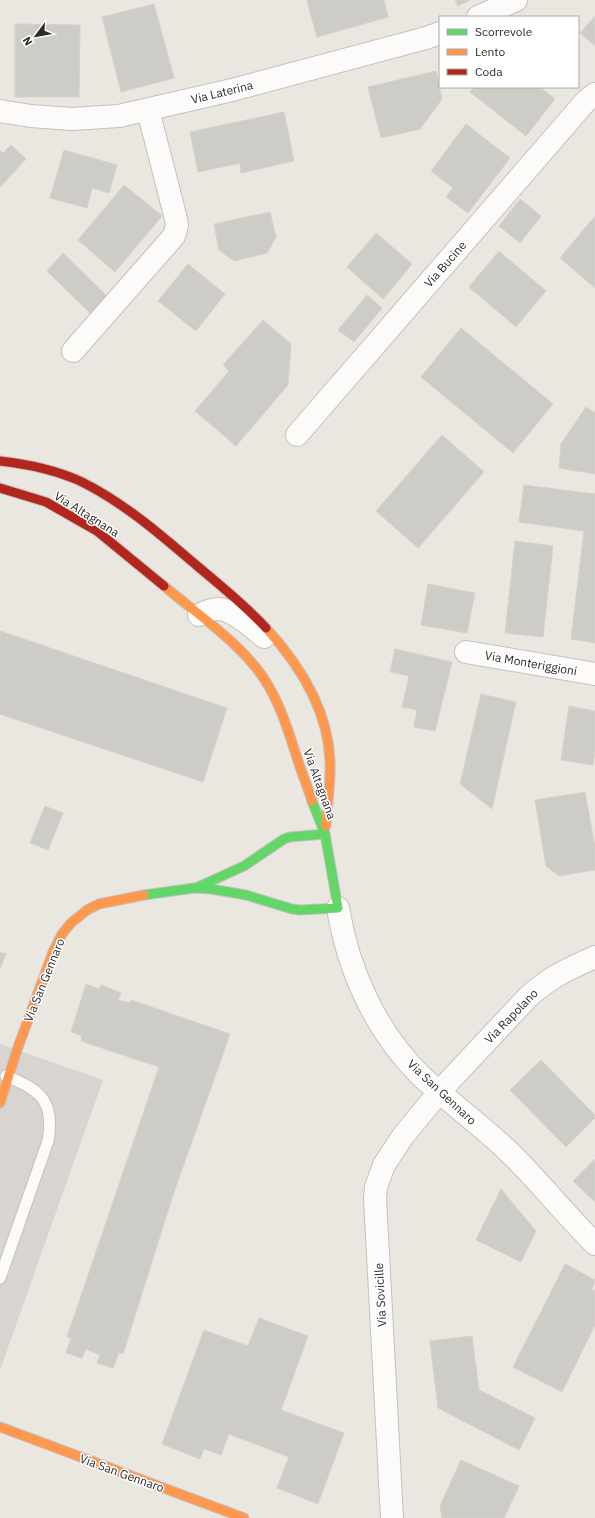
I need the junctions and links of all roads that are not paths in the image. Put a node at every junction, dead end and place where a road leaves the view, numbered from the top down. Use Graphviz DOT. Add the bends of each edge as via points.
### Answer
graph roads {
  1 [pos="516,0"];
  2 [pos="480,16"];
  3 [pos="439,33"];
  4 [pos="595,94"];
  5 [pos="148,110"];
  6 [pos="0,111"];
  7 [pos="74,351"];
  8 [pos="297,435"];
  9 [pos="0,461"];
  10 [pos="0,488"];
  11 [pos="200,615"];
  12 [pos="273,642"];
  13 [pos="235,645"];
  14 [pos="466,652"];
  15 [pos="595,674"];
  16 [pos="325,834"];
  17 [pos="194,888"];
  18 [pos="338,908"];
  19 [pos="595,957"];
  20 [pos="4,1075"];
  21 [pos="440,1091"];
  22 [pos="0,1103"];
  23 [pos="595,1244"];
  24 [pos="0,1278"];
  25 [pos="0,1427"];
  26 [pos="244,1518"];
  27 [pos="392,1518"];
  1 -- 2 [label="street"];
  3 -- 5 [label="street, Via Laterina"];
  4 -- 8 [label="street, Via Bucine" via="586,101"];
  5 -- 6 [label="street, Via Laterina" via="118,116 72,119"];
  5 -- 7 [label="street" via="176,219 176,233"];
  9 -- 12 [label="street, Via Altagnana" via="46,469 62,475 96,490 127,509 225,590 271,632"];
  10 -- 11 [label="street, Via Altagnana" via="46,502 92,528"];
  11 -- 12 [label="street" via="217,609 223,610"];
  11 -- 13 [label="street, Via Altagnana"];
  12 -- 13 [label="street" via="246,638"];
  12 -- 16 [label="street, Via Altagnana" via="299,668 318,706 325,728 330,762"];
  13 -- 16 [label="street, Via Altagnana" via="259,671 277,701"];
  14 -- 15 [label="street, Via Monteriggioni"];
  16 -- 17 [label="street, Via San Gennaro" via="284,839 244,866"];
  16 -- 18 [label="street, Via San Gennaro"];
  17 -- 18 [label="street, Via San Gennaro" via="246,895 292,909"];
  17 -- 20 [label="street, Via San Gennaro" via="99,904 78,916 62,934 53,952 17,1050"];
  18 -- 21 [label="street, Via San Gennaro" via="341,931 348,952 375,1015 401,1053"];
  19 -- 21 [label="street, Via Rapolano" via="542,984"];
  20 -- 22 [label="street, Via San Gennaro"];
  20 -- 24 [label="lane" via="29,1088 44,1100 50,1124 48,1142"];
  21 -- 23 [label="street, Via San Gennaro" via="508,1151"];
  21 -- 27 [label="street, Via Sovicille" via="391,1154 376,1187"];
  25 -- 26 [label="street, Via San Gennaro"];
}
